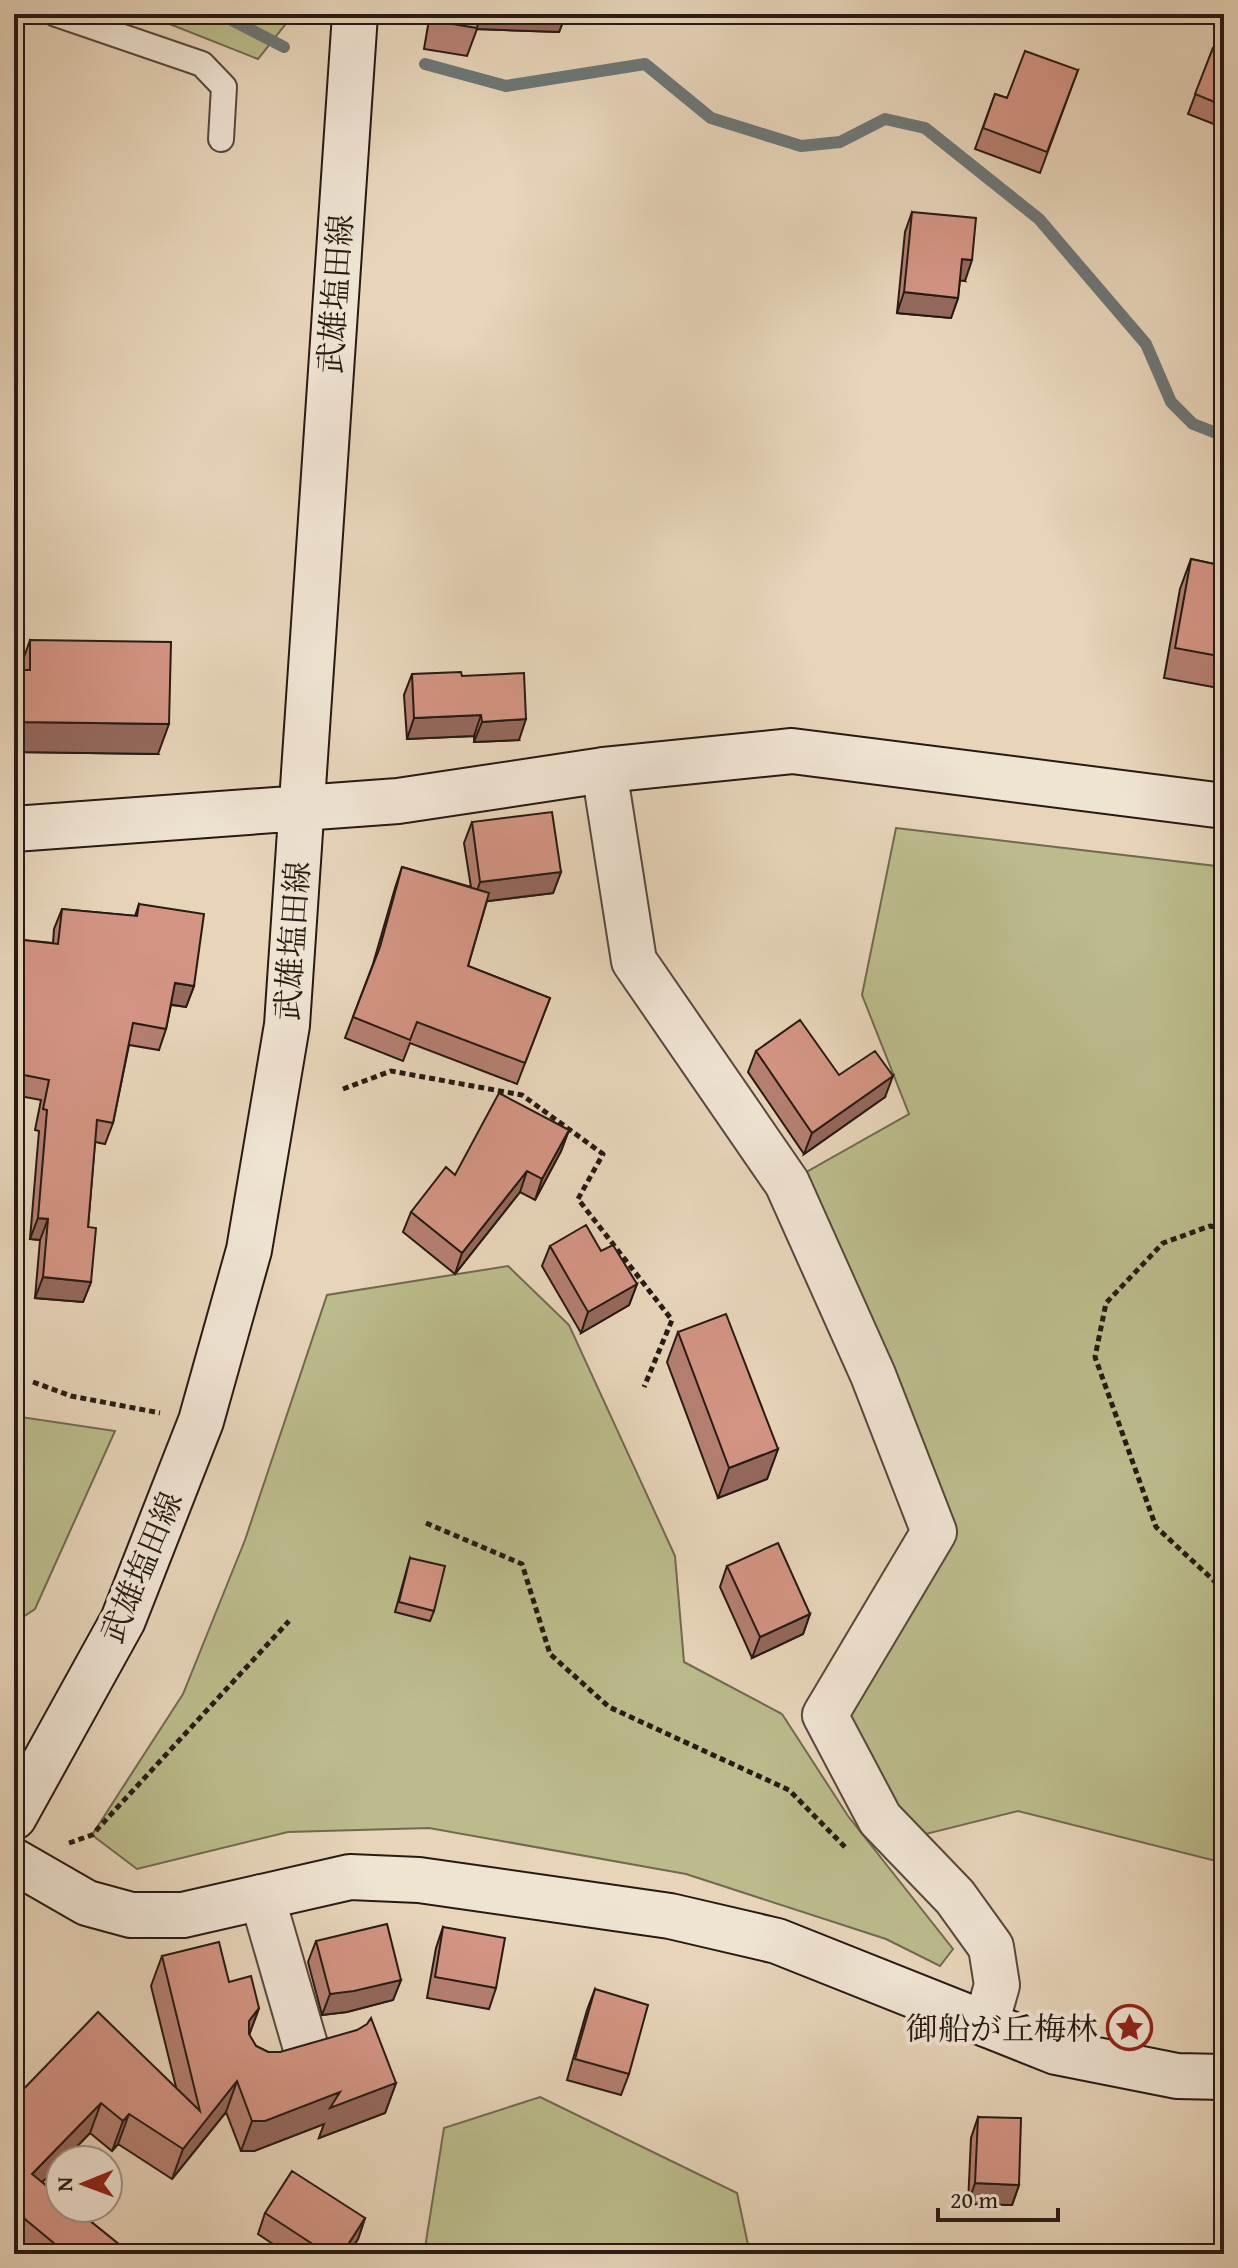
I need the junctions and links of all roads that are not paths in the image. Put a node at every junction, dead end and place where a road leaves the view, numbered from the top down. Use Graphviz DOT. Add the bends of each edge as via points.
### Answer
graph roads {
  1 [pos="56,14"];
  2 [pos="355,14"];
  3 [pos="221,139"];
  4 [pos="604,770"];
  5 [pos="1224,806"];
  6 [pos="301,807"];
  7 [pos="14,829"];
  8 [pos="14,1817"];
  9 [pos="14,1861"];
  10 [pos="262,1897"];
  11 [pos="986,2024"];
  12 [pos="262,2058"];
  13 [pos="1224,2077"];
  1 -- 3 [label="lane" via="202,64 224,87"];
  2 -- 6 [label="street, 武雄塩田線"];
  4 -- 5 [label="street" via="792,751"];
  4 -- 6 [label="street" via="398,801"];
  4 -- 11 [label="street" via="634,961 787,1183 873,1375 934,1532 825,1715 880,1819 955,1897 991,1947 997,1985"];
  6 -- 7 [label="street"];
  6 -- 8 [label="street, 武雄塩田線" via="279,1085 249,1250 201,1421 123,1620"];
  9 -- 10 [label="street" via="87,1903 131,1915 183,1915"];
  10 -- 11 [label="street" via="350,1877 419,1880 670,1916 777,1941"];
  10 -- 12 [label="street" via="322,2040"];
  11 -- 13 [label="street" via="1056,2052 1177,2076"];
}
